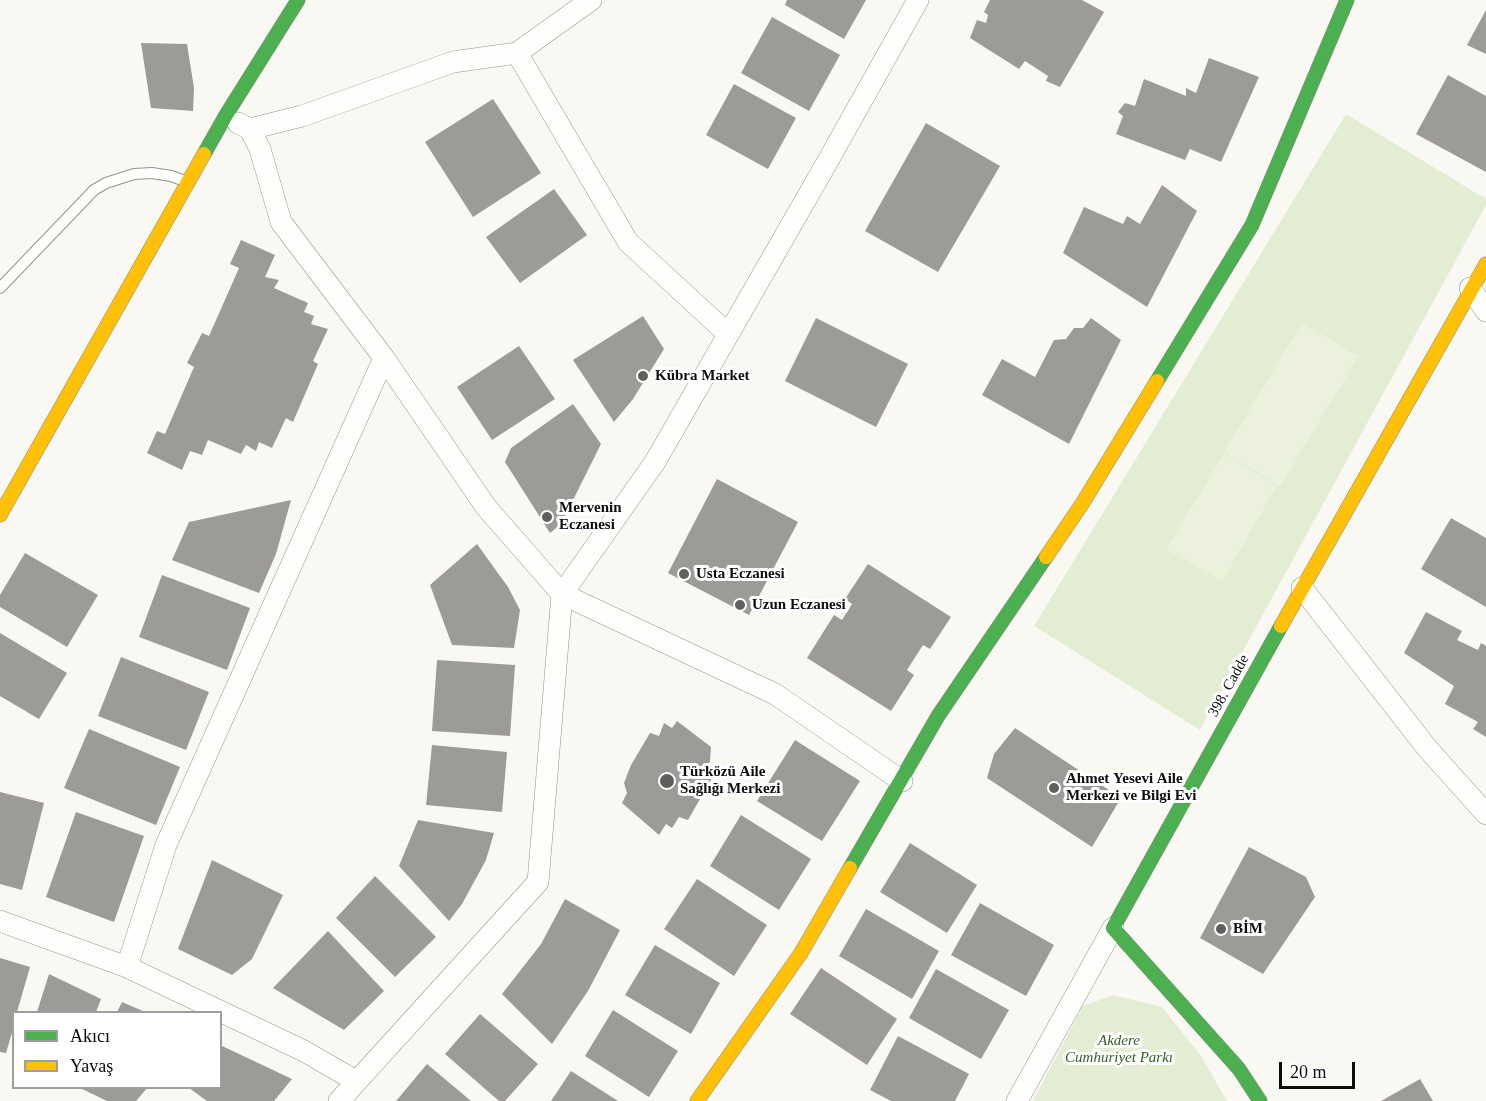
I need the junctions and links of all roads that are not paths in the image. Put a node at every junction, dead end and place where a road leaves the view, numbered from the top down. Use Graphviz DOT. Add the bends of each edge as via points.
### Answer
graph roads {
  1 [pos="298,0"];
  2 [pos="591,0"];
  3 [pos="918,0"];
  4 [pos="1347,0"];
  5 [pos="517,53"];
  6 [pos="226,115"];
  7 [pos="250,129"];
  8 [pos="188,183"];
  9 [pos="1486,264"];
  10 [pos="0,288"];
  11 [pos="1478,293"];
  12 [pos="1486,311"];
  13 [pos="728,334"];
  14 [pos="384,358"];
  15 [pos="0,515"];
  16 [pos="1302,588"];
  17 [pos="562,594"];
  18 [pos="902,781"];
  19 [pos="1486,814"];
  20 [pos="0,921"];
  21 [pos="1113,928"];
  22 [pos="127,967"];
  23 [pos="219,1011"];
  24 [pos="222,1013"];
  25 [pos="357,1081"];
  26 [pos="339,1101"];
  27 [pos="697,1101"];
  28 [pos="1017,1101"];
  29 [pos="1260,1101"];
  1 -- 6 [label="street"];
  2 -- 5 [label="street"];
  3 -- 13 [label="street"];
  4 -- 18 [label="street" via="1252,225 1082,504 938,716"];
  5 -- 7 [label="street" via="453,62 302,116"];
  5 -- 13 [label="street" via="628,242"];
  6 -- 7 [label="street"];
  6 -- 8 [label="street"];
  7 -- 14 [label="street" via="260,149 281,222"];
  8 -- 10 [label="lane" via="152,173 106,183 94,190"];
  8 -- 15 [label="street"];
  9 -- 11 [label="street, 398. Cadde"];
  11 -- 12 [label="street"];
  11 -- 16 [label="street, 398. Cadde"];
  13 -- 17 [label="street" via="654,462"];
  14 -- 17 [label="street" via="486,507"];
  14 -- 22 [label="street" via="166,845"];
  16 -- 19 [label="street" via="1426,748"];
  16 -- 21 [label="street, 398. Cadde"];
  17 -- 18 [label="street" via="775,693"];
  17 -- 25 [label="street" via="538,882"];
  18 -- 27 [label="street" via="801,953"];
  20 -- 22 [label="street"];
  21 -- 28 [label="street"];
  21 -- 29 [label="street" via="1239,1069"];
  22 -- 23 [label="street"];
  24 -- 25 [label="street"];
  25 -- 26 [label="street"];
}
